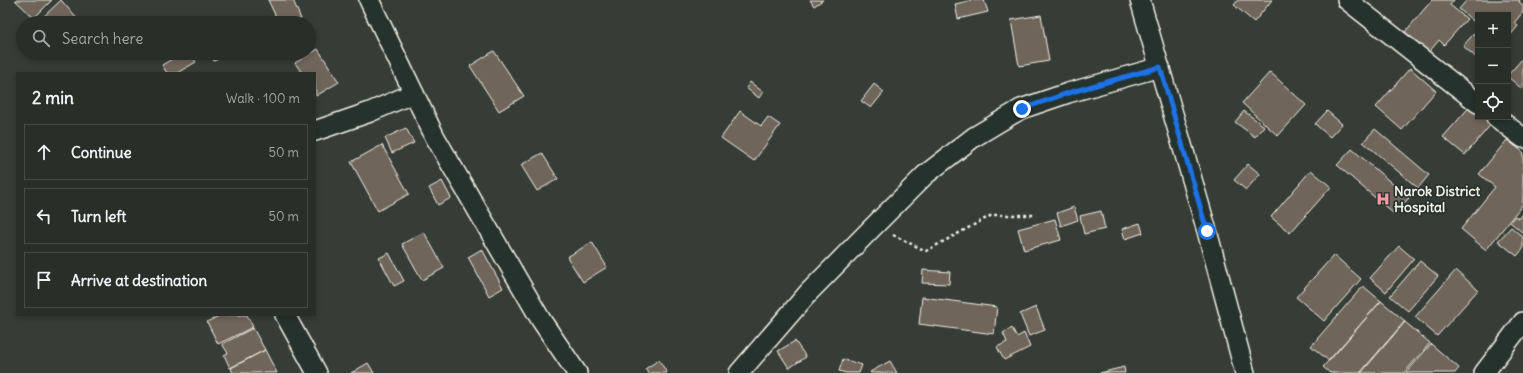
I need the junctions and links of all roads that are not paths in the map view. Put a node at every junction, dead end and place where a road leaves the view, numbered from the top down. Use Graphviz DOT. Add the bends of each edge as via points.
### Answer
graph roads {
  1 [pos="369,0"];
  2 [pos="1140,0"];
  3 [pos="1347,0"];
  4 [pos="1160,67"];
  5 [pos="414,93"];
  6 [pos="1475,101"];
  7 [pos="1500,120"];
  8 [pos="316,131"];
  9 [pos="1523,138"];
  10 [pos="286,316"];
  11 [pos="1523,322"];
  12 [pos="317,373"];
  13 [pos="577,373"];
  14 [pos="739,373"];
  15 [pos="1245,373"];
  16 [pos="1484,373"];
  1 -- 5 [label="street"];
  2 -- 4 [label="street"];
  3 -- 6 [label="street"];
  4 -- 14 [label="street" via="1022,109 974,137 925,175 874,226 809,292"];
  4 -- 15 [label="street"];
  5 -- 8 [label="street"];
  5 -- 13 [label="street" via="435,137 541,320"];
  7 -- 9 [label="street"];
  10 -- 12 [label="street"];
  11 -- 16 [label="street"];
}
